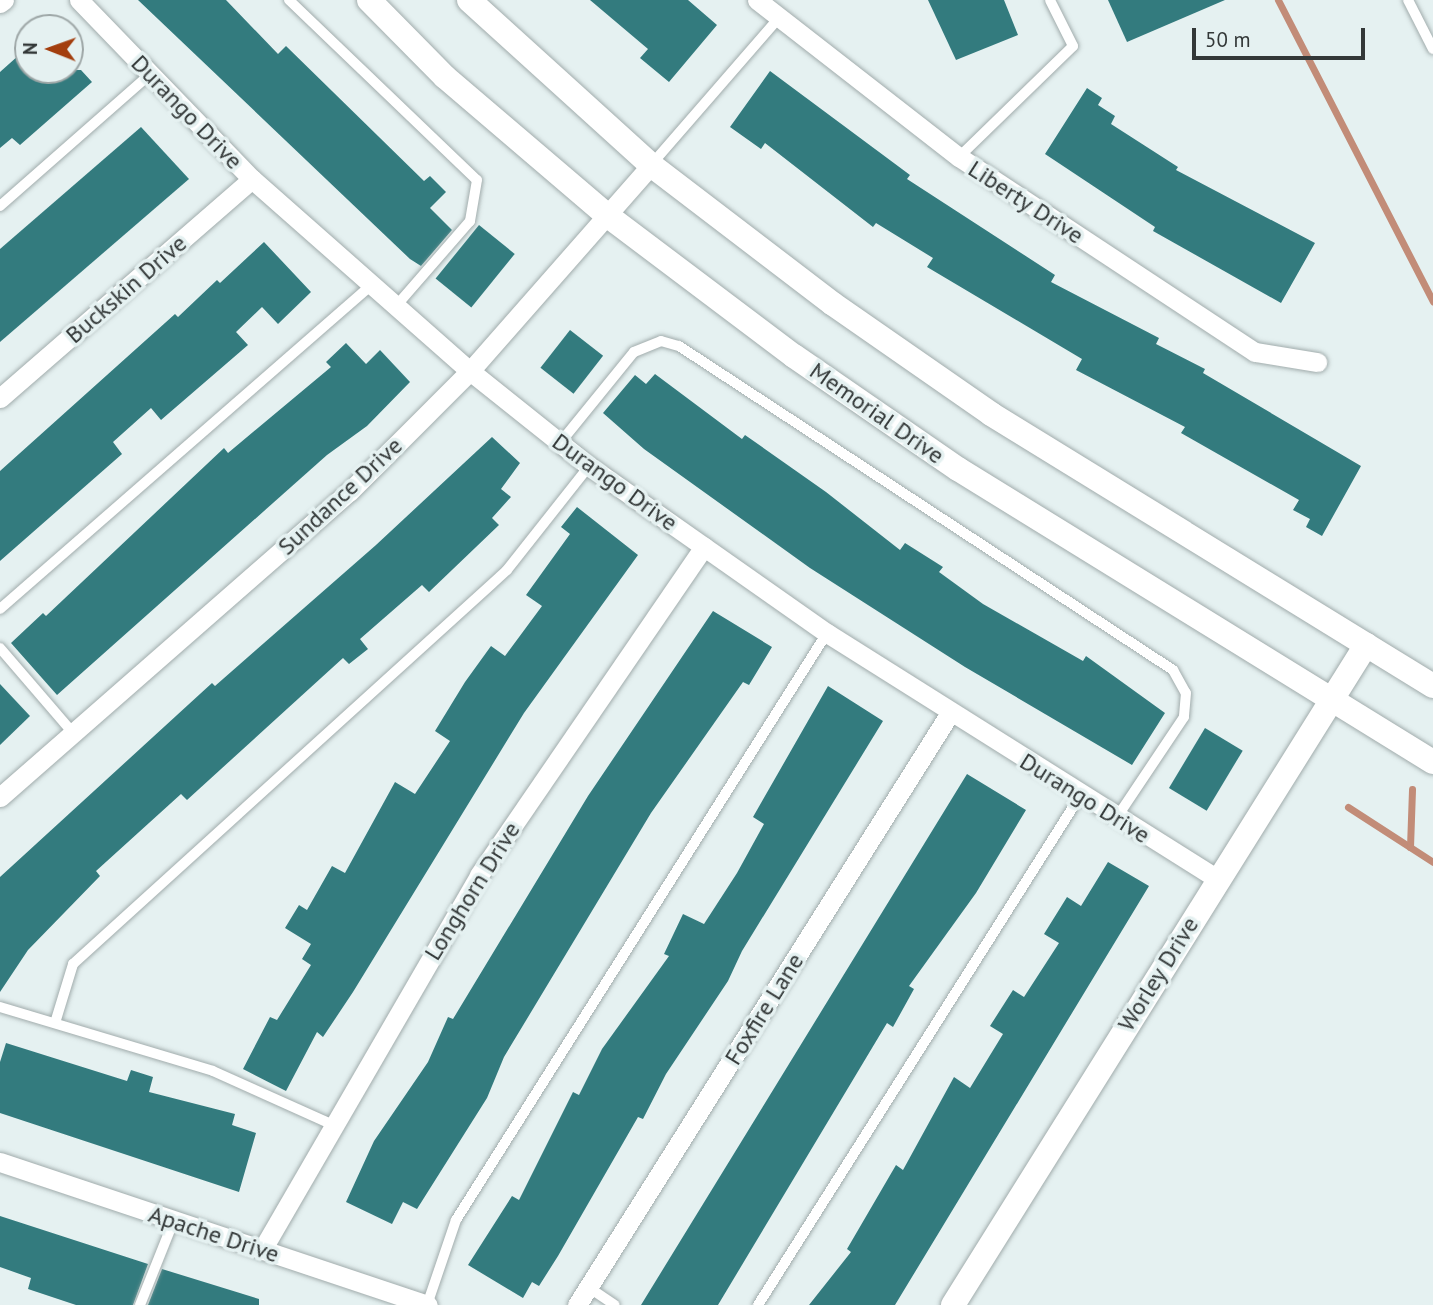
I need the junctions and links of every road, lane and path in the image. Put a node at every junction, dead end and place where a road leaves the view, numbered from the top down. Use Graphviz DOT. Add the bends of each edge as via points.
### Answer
graph roads {
  1 [pos="79,0"];
  2 [pos="289,0"];
  3 [pos="369,0"];
  4 [pos="469,0"];
  5 [pos="757,0"];
  6 [pos="1050,0"];
  7 [pos="1408,0"];
  8 [pos="779,18"];
  9 [pos="1433,50"];
  10 [pos="150,74"];
  11 [pos="959,157"];
  12 [pos="651,165"];
  13 [pos="252,179"];
  14 [pos="0,206"];
  15 [pos="608,216"];
  16 [pos="371,285"];
  17 [pos="396,306"];
  18 [pos="1317,362"];
  19 [pos="470,371"];
  20 [pos="0,398"];
  21 [pos="561,443"];
  22 [pos="589,466"];
  23 [pos="704,547"];
  24 [pos="0,609"];
  25 [pos="827,633"];
  26 [pos="1366,645"];
  27 [pos="0,648"];
  28 [pos="1433,685"];
  29 [pos="1327,700"];
  30 [pos="950,713"];
  31 [pos="73,733"];
  32 [pos="1433,762"];
  33 [pos="1080,796"];
  34 [pos="0,797"];
  35 [pos="1117,818"];
  36 [pos="1217,879"];
  37 [pos="0,1007"];
  38 [pos="55,1023"];
  39 [pos="333,1125"];
  40 [pos="0,1162"];
  41 [pos="174,1220"];
  42 [pos="262,1250"];
  43 [pos="588,1287"];
  44 [pos="140,1305"];
  45 [pos="428,1305"];
  46 [pos="577,1305"];
  47 [pos="615,1305"];
  48 [pos="758,1305"];
  49 [pos="953,1305"];
  1 -- 10 [label="street, Durango Drive"];
  2 -- 17 [label="lane" via="477,180 470,221"];
  3 -- 15 [label="street, Memorial Drive" via="445,77"];
  4 -- 12 [label="street"];
  5 -- 8 [label="street, Liberty Drive"];
  6 -- 11 [label="lane" via="1073,46"];
  7 -- 9 [label="lane"];
  8 -- 11 [label="street, Liberty Drive"];
  8 -- 12 [label="lane"];
  10 -- 13 [label="street, Durango Drive"];
  10 -- 14 [label="lane"];
  11 -- 18 [label="street, Liberty Drive" via="1255,352"];
  12 -- 15 [label="street, Sundance Drive"];
  12 -- 26 [label="street" via="833,304 992,414"];
  13 -- 16 [label="street, Durango Drive"];
  13 -- 20 [label="street, Buckskin Drive"];
  15 -- 19 [label="street, Sundance Drive"];
  15 -- 29 [label="street, Memorial Drive" via="794,356 958,469"];
  16 -- 17 [label="street, Durango Drive"];
  16 -- 24 [label="lane"];
  17 -- 19 [label="street, Durango Drive"];
  19 -- 21 [label="street, Durango Drive"];
  19 -- 31 [label="street, Sundance Drive" via="349,492"];
  21 -- 22 [label="street, Durango Drive"];
  21 -- 35 [label="lane" via="634,352 661,341 679,346 1173,670 1186,693 1184,717"];
  22 -- 23 [label="street, Durango Drive"];
  22 -- 38 [label="lane" via="507,570 73,964"];
  23 -- 25 [label="street, Durango Drive"];
  23 -- 39 [label="street, Longhorn Drive" via="479,875"];
  25 -- 30 [label="street, Durango Drive"];
  25 -- 45 [label="lane" via="456,1220"];
  26 -- 28 [label="street"];
  26 -- 29 [label="street, Worley Drive"];
  27 -- 31 [label="lane"];
  29 -- 32 [label="street, Memorial Drive"];
  29 -- 36 [label="street, Worley Drive"];
  30 -- 33 [label="street, Durango Drive"];
  30 -- 43 [label="street, Foxfire Lane"];
  31 -- 34 [label="street, Sundance Drive"];
  33 -- 35 [label="street, Durango Drive"];
  33 -- 48 [label="lane"];
  35 -- 36 [label="street, Durango Drive"];
  36 -- 49 [label="street, Worley Drive"];
  37 -- 38 [label="lane"];
  38 -- 39 [label="lane" via="213,1071"];
  39 -- 42 [label="street, Longhorn Drive"];
  40 -- 41 [label="street, Apache Drive"];
  41 -- 42 [label="street, Apache Drive"];
  41 -- 44 [label="lane"];
  42 -- 45 [label="street, Apache Drive"];
  43 -- 46 [label="street, Foxfire Lane"];
  43 -- 47 [label="lane"];
}
